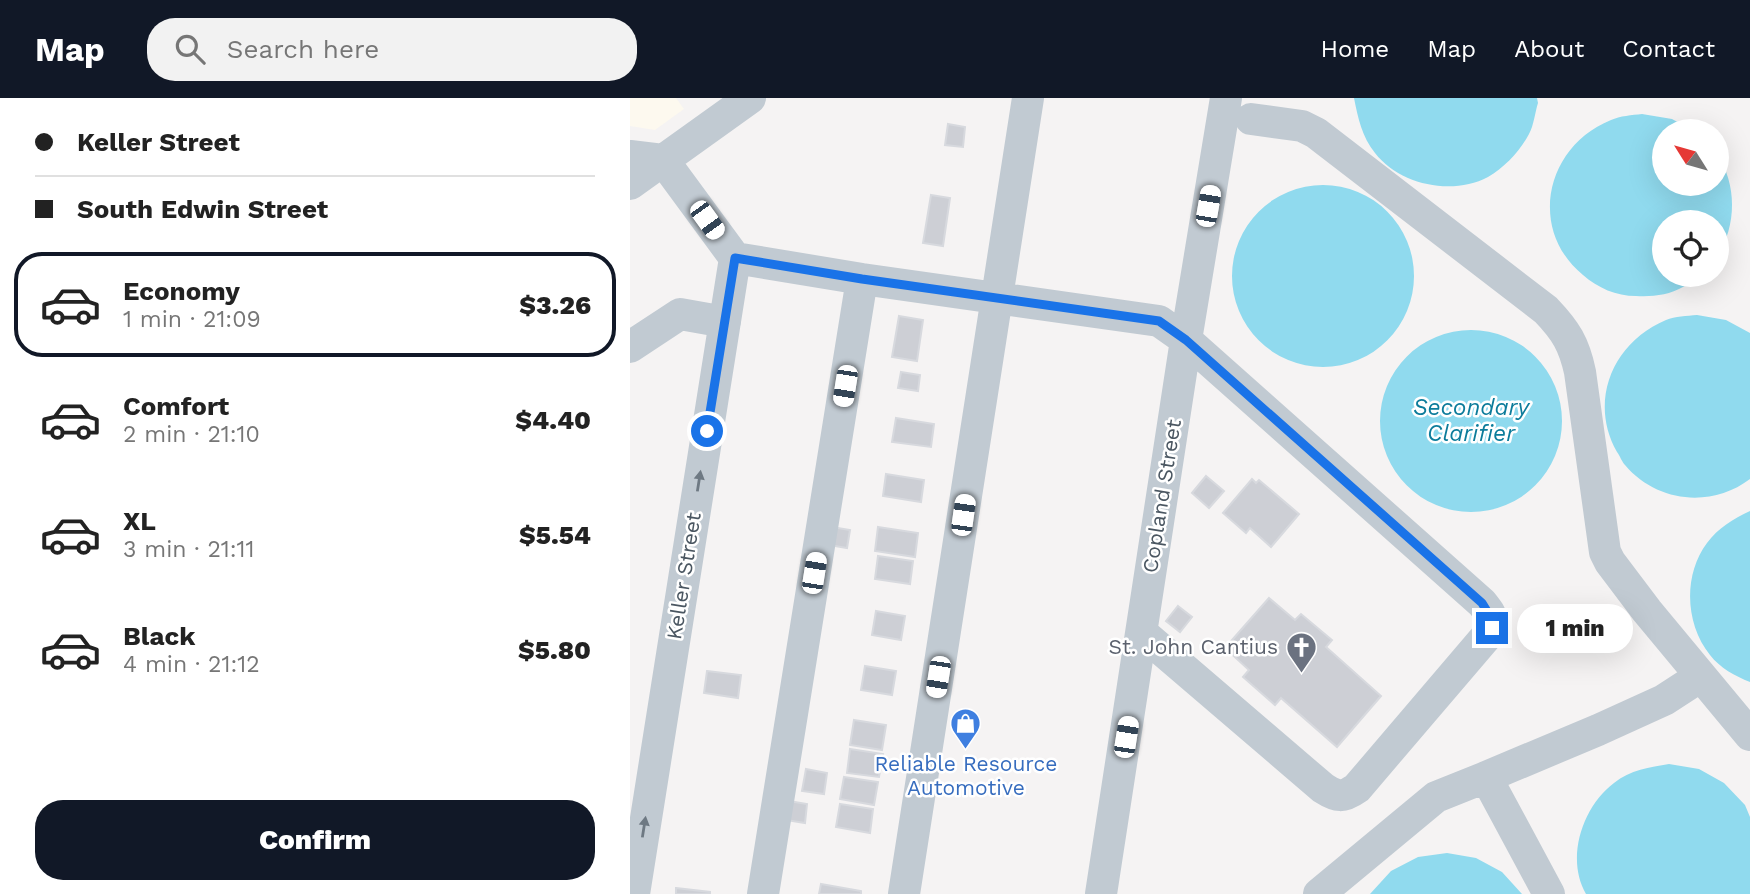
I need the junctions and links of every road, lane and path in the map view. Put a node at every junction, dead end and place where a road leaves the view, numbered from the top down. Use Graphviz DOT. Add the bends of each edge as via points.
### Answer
graph roads {
  1 [pos="750,98"];
  2 [pos="1028,98"];
  3 [pos="1226,98"];
  4 [pos="1251,119"];
  5 [pos="630,156"];
  6 [pos="663,160"];
  7 [pos="630,184"];
  8 [pos="735,258"];
  9 [pos="862,279"];
  10 [pos="996,299"];
  11 [pos="725,322"];
  12 [pos="1186,340"];
  13 [pos="630,347"];
  14 [pos="1142,633"];
  15 [pos="1701,676"];
  16 [pos="1750,735"];
  17 [pos="1486,777"];
  18 [pos="634,894"];
  19 [pos="763,894"];
  20 [pos="904,894"];
  21 [pos="1101,894"];
  22 [pos="1319,894"];
  23 [pos="1549,894"];
  1 -- 6 [label="street"];
  2 -- 10 [label="street"];
  3 -- 12 [label="street, Copland Street"];
  4 -- 15 [label="street" via="1302,126 1316,133 1560,325 1571,340 1580,372 1605,552"];
  5 -- 6 [label="street"];
  6 -- 7 [label="street"];
  6 -- 8 [label="street"];
  8 -- 9 [label="street"];
  8 -- 11 [label="street, Keller Street"];
  9 -- 10 [label="street"];
  9 -- 19 [label="street"];
  10 -- 12 [label="street" via="1159,321"];
  10 -- 20 [label="street"];
  11 -- 13 [label="street" via="680,314"];
  18 -- 11 [label="street, Keller Street, one-way"];
  12 -- 14 [label="street, Copland Street"];
  12 -- 14 [label="street" via="1482,603 1493,621 1492,628 1357,788 1341,796 1322,788"];
  14 -- 21 [label="street, Copland Street"];
  15 -- 16 [label="street"];
  15 -- 17 [label="street" via="1664,700"];
  17 -- 22 [label="street" via="1436,797"];
  17 -- 23 [label="street"];
}
